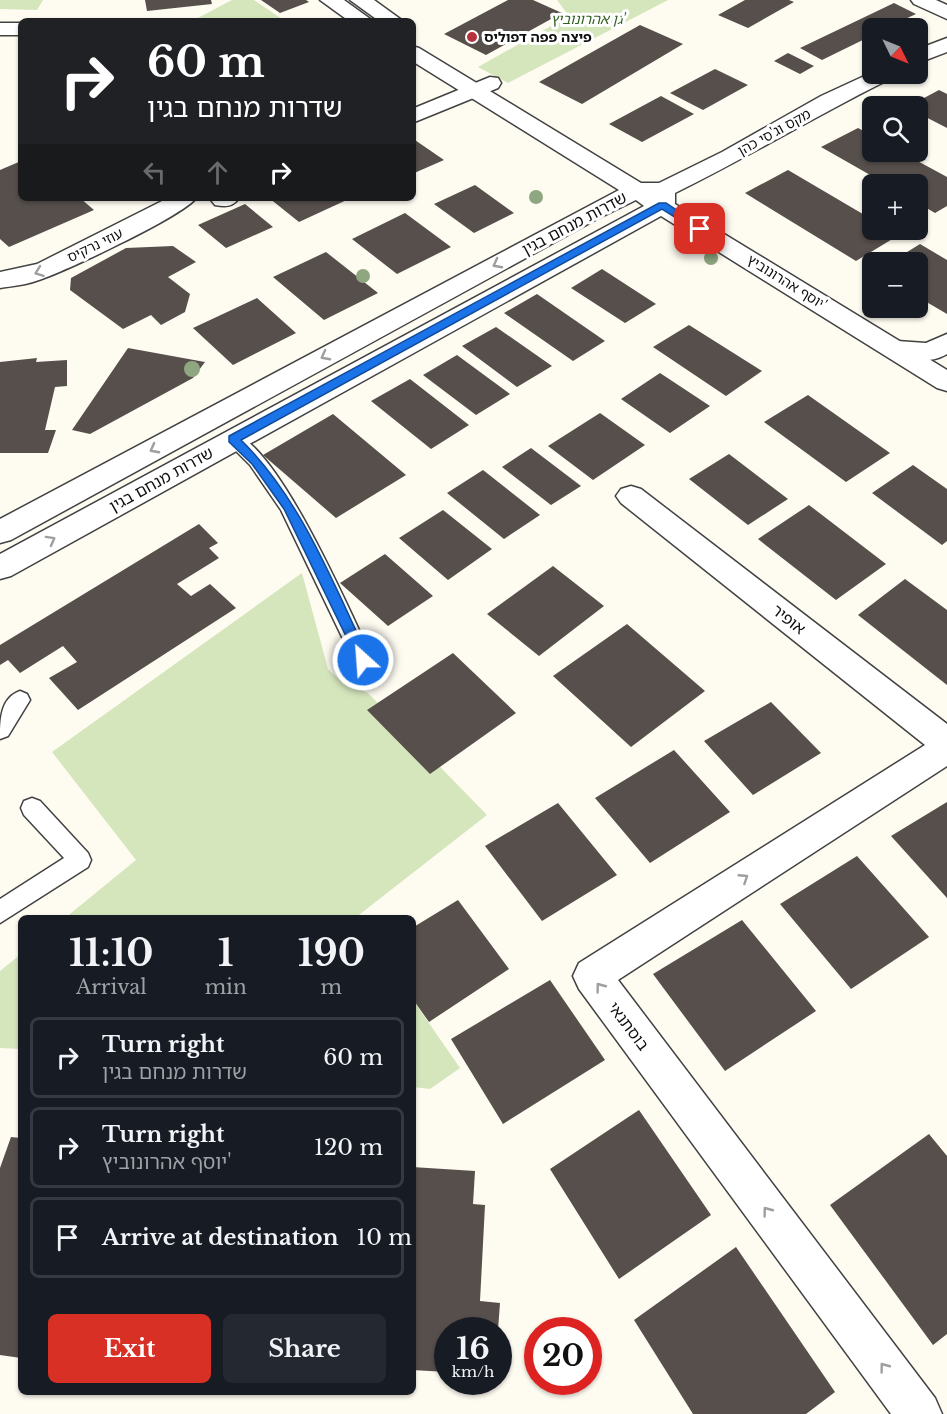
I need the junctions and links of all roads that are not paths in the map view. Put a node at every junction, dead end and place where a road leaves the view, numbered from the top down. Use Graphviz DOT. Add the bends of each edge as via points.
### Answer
graph roads {
  1 [pos="330,0"];
  2 [pos="360,0"];
  3 [pos="921,0"];
  4 [pos="947,13"];
  5 [pos="358,18"];
  6 [pos="388,18"];
  7 [pos="0,29"];
  8 [pos="18,29"];
  9 [pos="416,36"];
  10 [pos="947,42"];
  11 [pos="928,52"];
  12 [pos="416,54"];
  13 [pos="866,84"];
  14 [pos="482,87"];
  15 [pos="416,115"];
  16 [pos="590,161"];
  17 [pos="655,195"];
  18 [pos="180,201"];
  19 [pos="590,214"];
  20 [pos="0,280"];
  21 [pos="897,350"];
  22 [pos="942,352"];
  23 [pos="947,382"];
  24 [pos="233,439"];
  25 [pos="631,495"];
  26 [pos="0,532"];
  27 [pos="0,568"];
  28 [pos="363,660"];
  29 [pos="20,700"];
  30 [pos="0,730"];
  31 [pos="947,743"];
  32 [pos="947,748"];
  33 [pos="32,808"];
  34 [pos="1,909"];
  35 [pos="919,1414"];
  1 -- 5 [label="street"];
  2 -- 6 [label="street"];
  3 -- 4 [label="street"];
  7 -- 8 [label="street"];
  9 -- 14 [label="street, יוסף אהרונוביץ'"];
  10 -- 11 [label="street"];
  12 -- 14 [label="street, יוסף אהרונוביץ'"];
  13 -- 17 [label="street, מקס וג'סי כהן"];
  14 -- 15 [label="street"];
  14 -- 16 [label="street, יוסף אהרונוביץ'"];
  14 -- 17 [label="street, יוסף אהרונוביץ'"];
  16 -- 17 [label="street, יוסף אהרונוביץ'"];
  16 -- 19 [label="street" via="598,186"];
  17 -- 19 [label="street, שדרות מנחם בגין"];
  17 -- 21 [label="street, יוסף אהרונוביץ'"];
  17 -- 22 [label="street, יוסף אהרונוביץ'"];
  17 -- 24 [label="street, שדרות מנחם בגין"];
  18 -- 20 [label="street, עוזי נרקיס, one-way" via="46,269"];
  19 -- 26 [label="street, שדרות מנחם בגין, one-way"];
  21 -- 22 [label="street"];
  21 -- 23 [label="street, יוסף אהרונוביץ'"];
  27 -- 24 [label="street, שדרות מנחם בגין, one-way"];
  24 -- 28 [label="lane" via="256,461 289,507"];
  25 -- 31 [label="street, אופיר"];
  29 -- 30 [label="lane"];
  35 -- 32 [label="street, בוסתנאי, one-way" via="592,976"];
  33 -- 34 [label="lane" via="80,860"];
}
